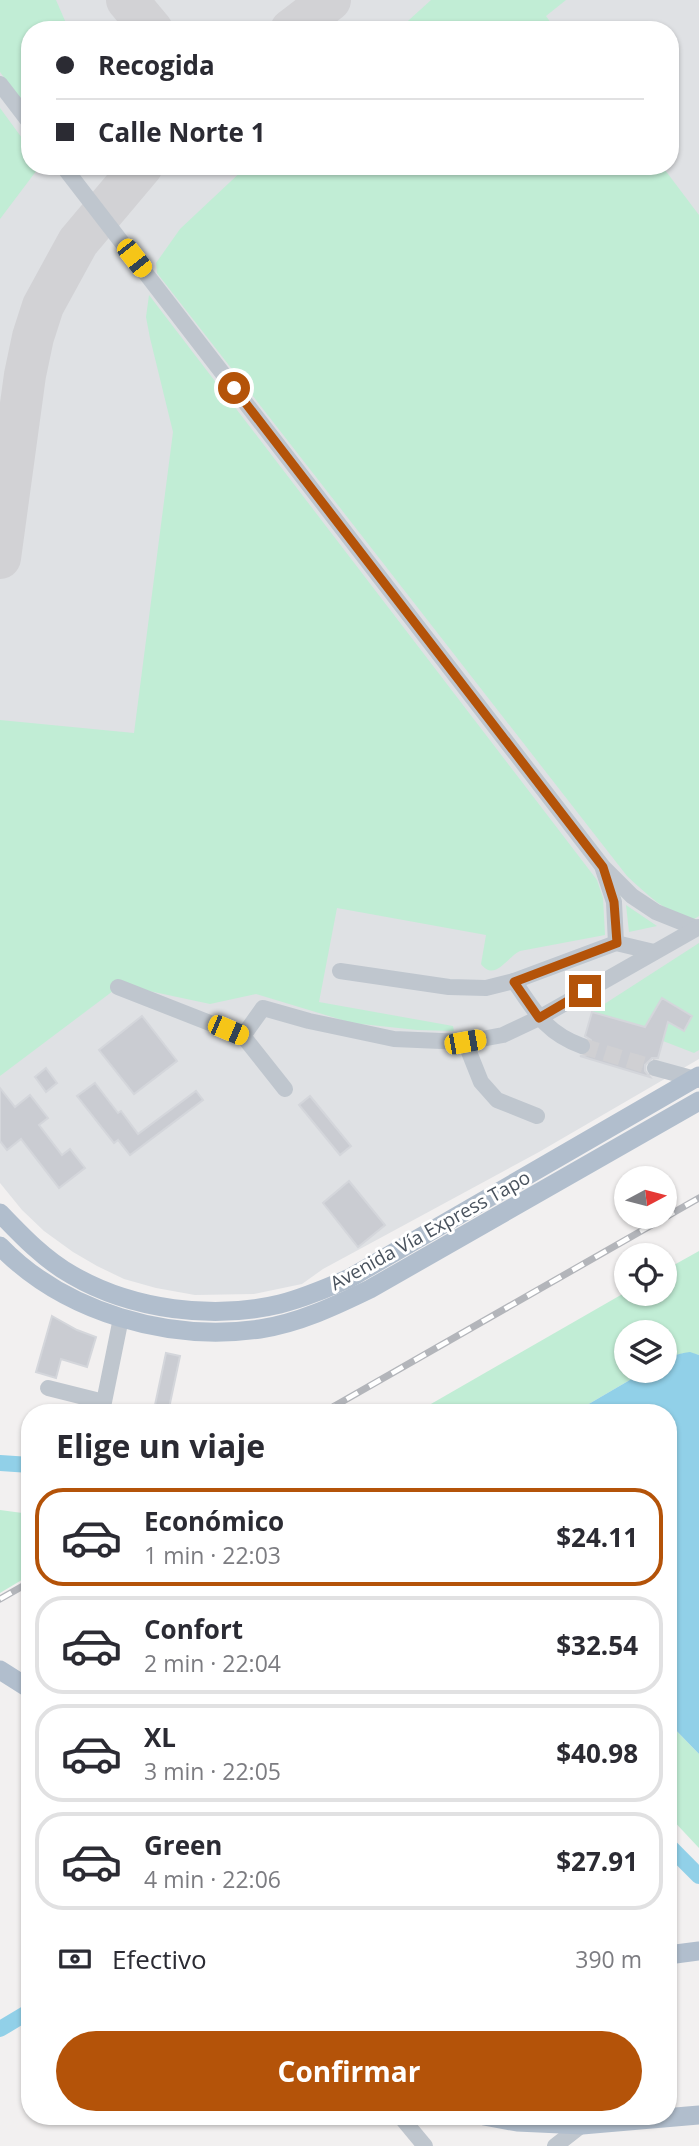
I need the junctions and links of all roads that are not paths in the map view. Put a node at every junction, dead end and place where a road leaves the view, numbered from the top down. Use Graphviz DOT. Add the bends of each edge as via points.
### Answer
graph roads {
  1 [pos="0,84"];
  2 [pos="21,111"];
  3 [pos="70,175"];
  4 [pos="603,867"];
  5 [pos="698,928"];
  6 [pos="617,943"];
  7 [pos="654,952"];
  8 [pos="340,971"];
  9 [pos="514,982"];
  10 [pos="118,987"];
  11 [pos="539,1018"];
  12 [pos="243,1036"];
  13 [pos="465,1042"];
  14 [pos="582,1046"];
  15 [pos="655,1068"];
  16 [pos="698,1078"];
  17 [pos="285,1089"];
  18 [pos="699,1101"];
  19 [pos="537,1116"];
  20 [pos="0,1213"];
  21 [pos="0,1246"];
  22 [pos="121,1318"];
  23 [pos="48,1388"];
  24 [pos="0,1670"];
  25 [pos="21,1683"];
  26 [pos="699,1951"];
  27 [pos="677,1954"];
  28 [pos="699,2115"];
  29 [pos="677,2117"];
  30 [pos="408,2125"];
  31 [pos="582,2125"];
  32 [pos="425,2146"];
  33 [pos="555,2146"];
  1 -- 2 [label="street"];
  3 -- 4 [label="street"];
  4 -- 5 [label="street" via="656,912"];
  4 -- 6 [label="street" via="614,902"];
  5 -- 7 [label="street"];
  6 -- 7 [label="street"];
  6 -- 9 [label="street"];
  7 -- 11 [label="street"];
  8 -- 9 [label="street" via="449,987 486,988"];
  9 -- 11 [label="street"];
  10 -- 12 [label="street"];
  11 -- 13 [label="street" via="503,1035"];
  11 -- 14 [label="street" via="563,1039"];
  12 -- 13 [label="street" via="263,1008 394,1039"];
  12 -- 17 [label="street"];
  13 -- 19 [label="street" via="481,1082 497,1100"];
  15 -- 16 [label="street"];
  16 -- 20 [label="main road, Avenida Vía Express Tapo" via="350,1278 279,1304 244,1310 185,1309 101,1290 45,1256"];
  18 -- 22 [label="main road, Avenida Vía Express Tapo" via="334,1306 261,1329 232,1331 195,1331"];
  21 -- 22 [label="main road, Avenida Vía Express Tapo" via="66,1296"];
  22 -- 23 [label="street" via="104,1402"];
  24 -- 25 [label="main road"];
  26 -- 27 [label="main road"];
  28 -- 29 [label="main road"];
  30 -- 32 [label="street"];
  31 -- 33 [label="street"];
}
